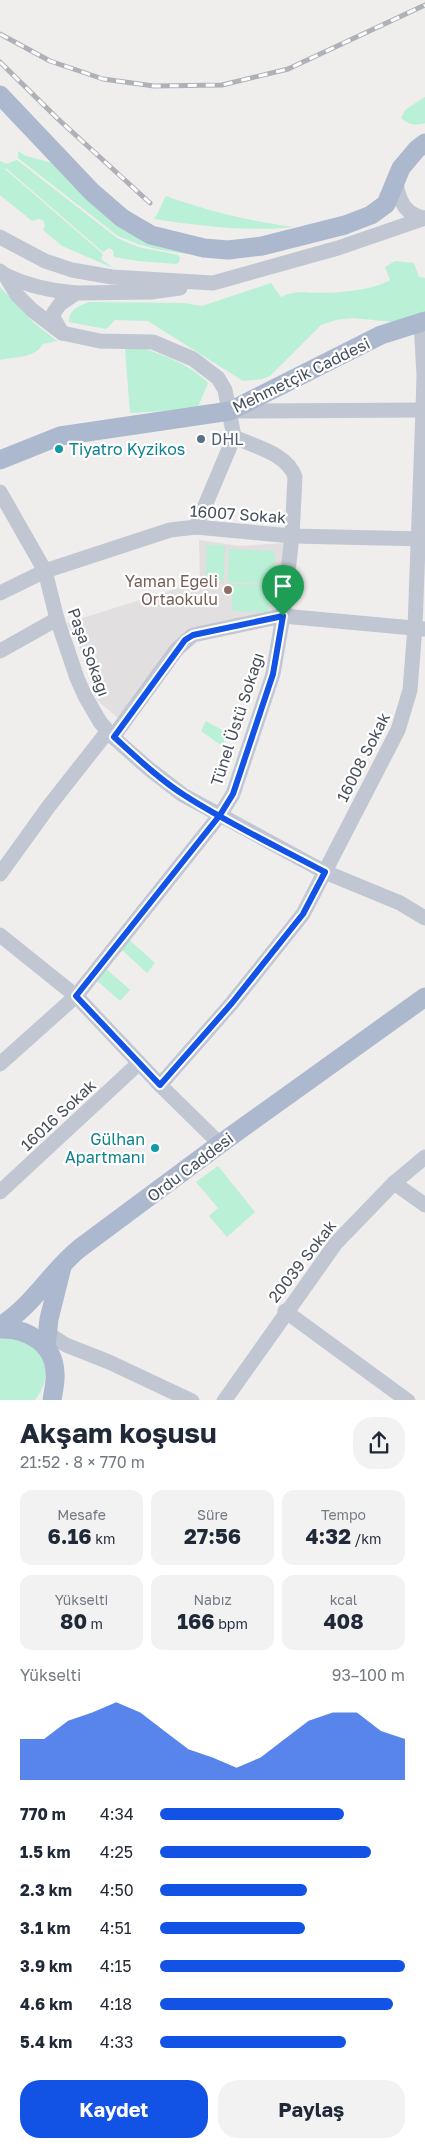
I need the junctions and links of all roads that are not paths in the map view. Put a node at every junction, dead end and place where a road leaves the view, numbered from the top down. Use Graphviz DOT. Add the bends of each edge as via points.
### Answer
graph roads {
  1 [pos="0,95"];
  2 [pos="425,143"];
  3 [pos="396,181"];
  4 [pos="425,218"];
  5 [pos="0,237"];
  6 [pos="2,273"];
  7 [pos="213,283"];
  8 [pos="76,293"];
  9 [pos="423,322"];
  10 [pos="62,333"];
  11 [pos="424,410"];
  12 [pos="230,411"];
  13 [pos="234,437"];
  14 [pos="0,460"];
  15 [pos="0,492"];
  16 [pos="196,526"];
  17 [pos="292,536"];
  18 [pos="421,539"];
  19 [pos="45,572"];
  20 [pos="0,593"];
  21 [pos="283,616"];
  22 [pos="57,619"];
  23 [pos="420,628"];
  24 [pos="0,651"];
  25 [pos="111,734"];
  26 [pos="220,815"];
  27 [pos="325,872"];
  28 [pos="0,874"];
  29 [pos="425,918"];
  30 [pos="0,935"];
  31 [pos="76,996"];
  32 [pos="425,997"];
  33 [pos="139,1063"];
  34 [pos="0,1064"];
  35 [pos="160,1085"];
  36 [pos="220,1144"];
  37 [pos="425,1157"];
  38 [pos="394,1183"];
  39 [pos="0,1192"];
  40 [pos="425,1205"];
  41 [pos="64,1261"];
  42 [pos="285,1312"];
  43 [pos="0,1328"];
  44 [pos="52,1345"];
  45 [pos="51,1397"];
  46 [pos="192,1400"];
  47 [pos="224,1400"];
  48 [pos="408,1400"];
  1 -- 3 [label="main road" via="92,192 122,218 151,234 204,248 228,250 262,246 345,225 382,208"];
  2 -- 3 [label="main road" via="406,160"];
  3 -- 4 [label="street" via="404,207"];
  4 -- 7 [label="street" via="338,248"];
  5 -- 7 [label="street" via="45,261 72,270 112,277"];
  6 -- 8 [label="street" via="21,283"];
  6 -- 10 [label="street" via="32,310"];
  7 -- 8 [label="street" via="151,292"];
  8 -- 10 [label="street" via="60,304 54,314"];
  9 -- 11 [label="street, 16008 Sokak"];
  9 -- 12 [label="main road, Mehmetçik Caddesi" via="380,335"];
  10 -- 12 [label="street" via="100,341 153,342 178,351 218,378"];
  11 -- 12 [label="street"];
  11 -- 18 [label="street, 16008 Sokak"];
  12 -- 13 [label="street"];
  12 -- 14 [label="main road, Mehmetçik Caddesi" via="60,436"];
  13 -- 16 [label="street"];
  13 -- 17 [label="street, Tünel Üstü Sokağı" via="281,459 292,469 295,477"];
  15 -- 19 [label="street, Paşa Sokağı"];
  16 -- 17 [label="street, 16007 Sokak"];
  16 -- 19 [label="street, 16007 Sokak" via="170,530"];
  17 -- 18 [label="street, 16007 Sokak"];
  17 -- 21 [label="street, Tünel Üstü Sokağı"];
  18 -- 23 [label="street, 16008 Sokak"];
  19 -- 20 [label="street, 16007 Sokak"];
  19 -- 22 [label="street, Paşa Sokağı"];
  21 -- 23 [label="street"];
  21 -- 25 [label="street" via="193,635 185,640"];
  21 -- 26 [label="street, Tünel Üstü Sokağı" via="273,674 233,794"];
  22 -- 24 [label="street"];
  22 -- 25 [label="street, Paşa Sokağı" via="85,696"];
  23 -- 27 [label="street, 16008 Sokak" via="406,710"];
  25 -- 26 [label="street, Paşa Sokağı" via="148,768 183,794"];
  25 -- 28 [label="street" via="49,806"];
  26 -- 27 [label="street, Paşa Sokağı"];
  26 -- 31 [label="street, Tünel Üstü Sokağı"];
  27 -- 29 [label="street, Paşa Sokağı" via="400,903"];
  27 -- 35 [label="street, 16008 Sokak" via="303,914 232,1003"];
  30 -- 31 [label="street"];
  31 -- 33 [label="street"];
  31 -- 34 [label="street, Tünel Üstü Sokağı"];
  32 -- 36 [label="main road, Ordu Caddesi"];
  33 -- 35 [label="street"];
  33 -- 39 [label="street, 16016 Sokak"];
  35 -- 36 [label="street"];
  36 -- 41 [label="main road, Ordu Caddesi"];
  37 -- 38 [label="street, 20039 Sokak"];
  38 -- 40 [label="street"];
  38 -- 42 [label="street, 20039 Sokak" via="336,1243"];
  41 -- 43 [label="main road, Ordu Caddesi" via="17,1314"];
  41 -- 44 [label="main road" via="49,1319"];
  42 -- 47 [label="street, 20039 Sokak"];
  42 -- 48 [label="street"];
  43 -- 44 [label="main road" via="25,1332"];
  44 -- 45 [label="main road" via="55,1372"];
  44 -- 46 [label="street" via="109,1362"];
}
